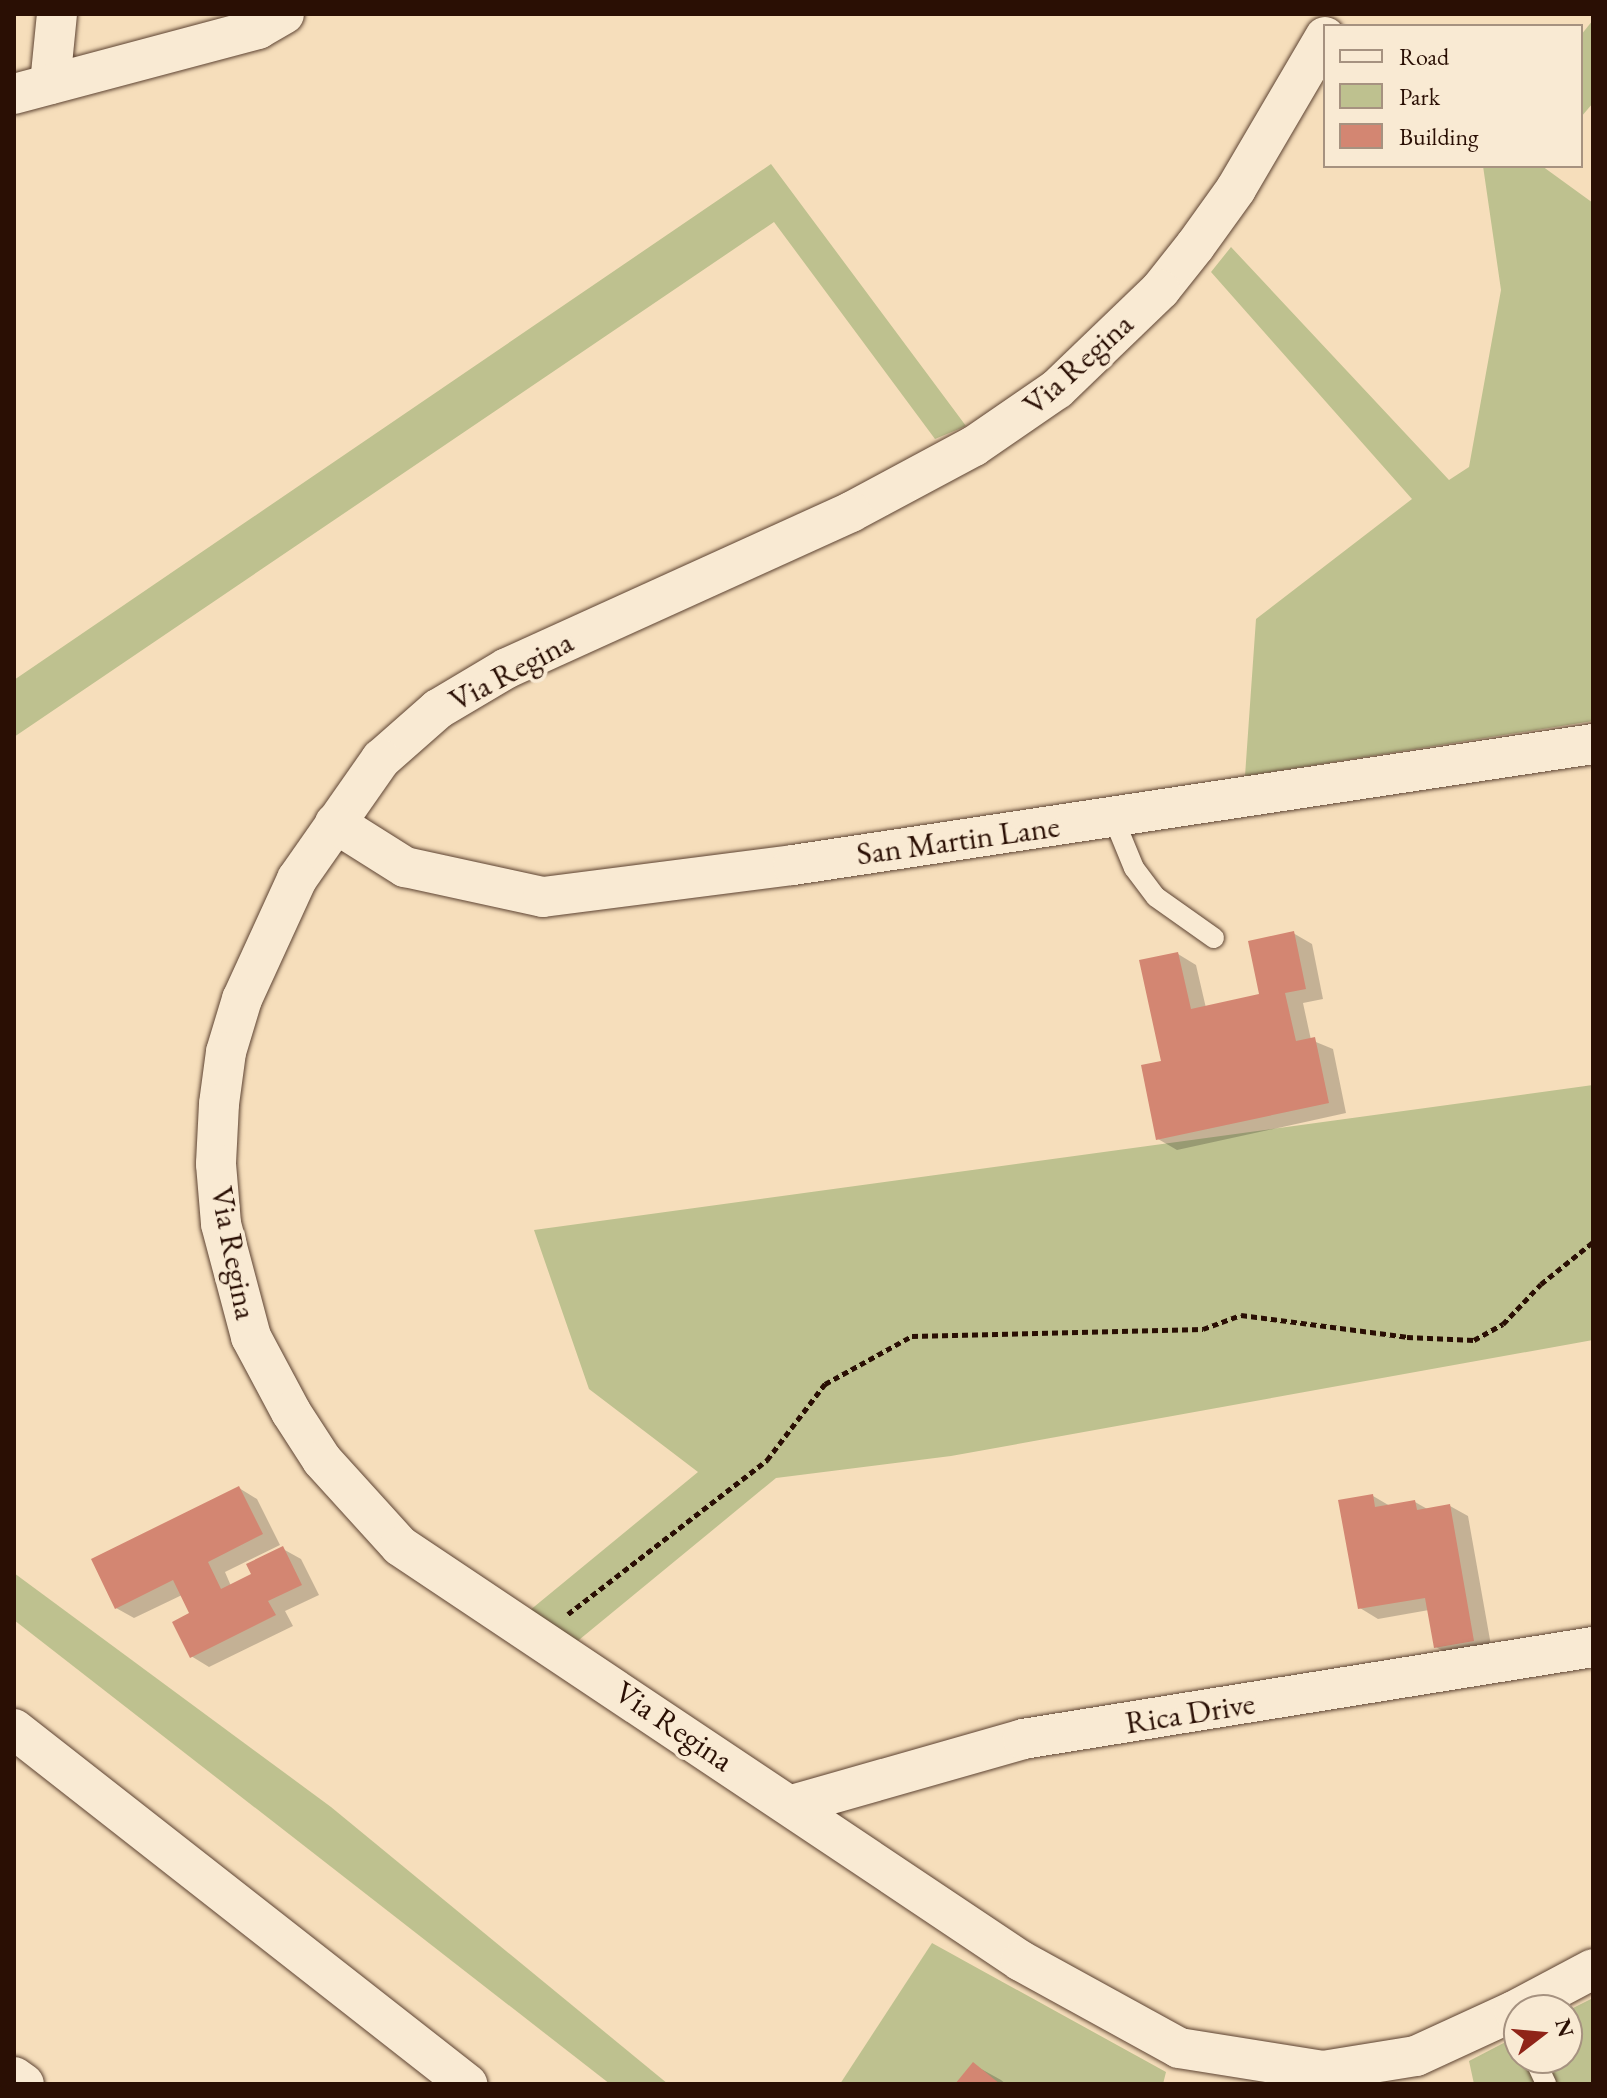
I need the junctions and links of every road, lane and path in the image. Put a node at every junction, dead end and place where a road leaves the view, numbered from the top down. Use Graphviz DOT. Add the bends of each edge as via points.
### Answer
graph roads {
  1 [pos="57,14"];
  2 [pos="284,14"];
  3 [pos="1323,40"];
  4 [pos="32,89"];
  5 [pos="1593,744"];
  6 [pos="1113,817"];
  7 [pos="335,823"];
  8 [pos="1214,938"];
  9 [pos="1593,1242"];
  10 [pos="538,1637"];
  11 [pos="1593,1647"];
  12 [pos="14,1729"];
  13 [pos="792,1805"];
  14 [pos="1593,1969"];
  15 [pos="1553,1994"];
  16 [pos="1503,2022"];
  17 [pos="14,2077"];
  18 [pos="24,2084"];
  19 [pos="467,2084"];
  1 -- 4 [label="street"];
  2 -- 4 [label="street" via="258,29"];
  3 -- 7 [label="street, Via Regina" via="1236,189 1195,246 1160,290 1057,389 974,446 851,512 507,668 438,709 381,759"];
  5 -- 6 [label="street, San Martin Lane"];
  6 -- 7 [label="street, San Martin Lane" via="543,897 405,867"];
  6 -- 8 [label="lane" via="1134,868 1156,897"];
  7 -- 10 [label="street, Via Regina" via="297,879 272,930 226,1052 216,1164 221,1224 251,1337 322,1460 400,1546"];
  9 -- 10 [label="path" via="1503,1324 1474,1340 1407,1337 1241,1315 1203,1329 912,1336 825,1384 767,1460"];
  10 -- 13 [label="street, Via Regina"];
  11 -- 13 [label="street, Rica Drive" via="1023,1739"];
  12 -- 19 [label="street"];
  13 -- 16 [label="street, Via Regina" via="1021,1961 1179,2048 1323,2071 1416,2056"];
  14 -- 15 [label="street, Via Regina"];
  17 -- 18 [label="street"];
}
